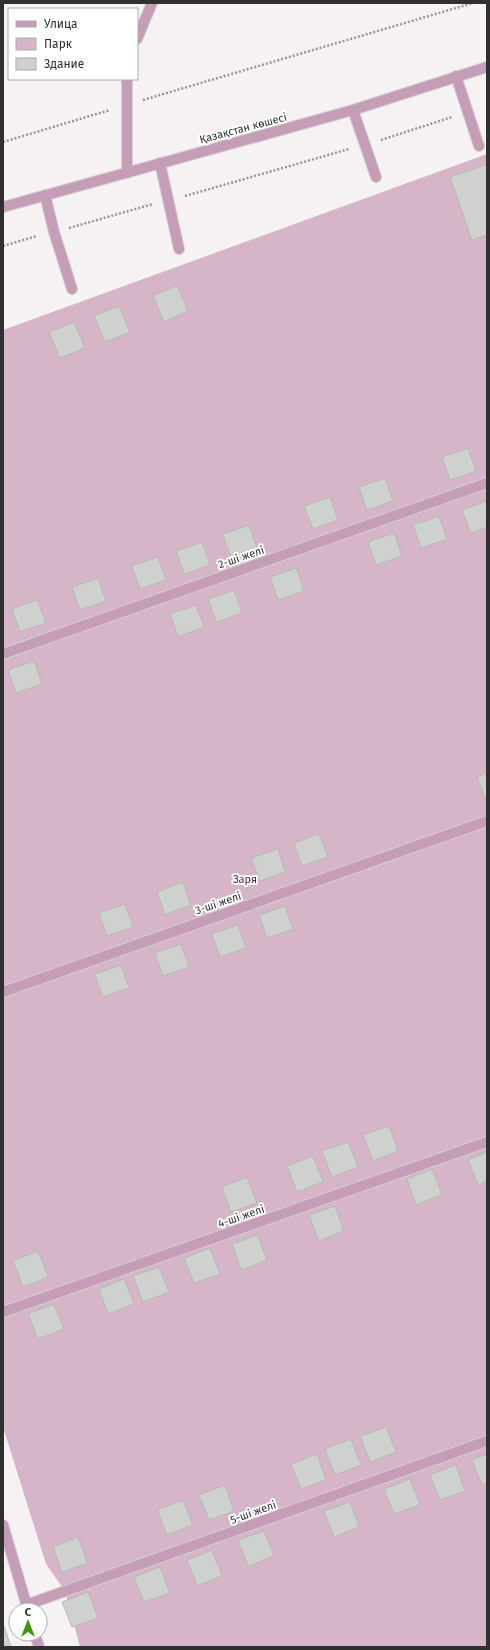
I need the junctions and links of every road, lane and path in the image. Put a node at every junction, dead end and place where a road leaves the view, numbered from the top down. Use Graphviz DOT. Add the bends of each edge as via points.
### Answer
graph roads {
  1 [pos="152,3"];
  2 [pos="473,3"];
  3 [pos="138,37"];
  4 [pos="487,67"];
  5 [pos="456,76"];
  6 [pos="127,80"];
  7 [pos="127,105"];
  8 [pos="353,110"];
  9 [pos="467,113"];
  10 [pos="3,142"];
  11 [pos="365,145"];
  12 [pos="479,146"];
  13 [pos="160,163"];
  14 [pos="128,173"];
  15 [pos="376,177"];
  16 [pos="45,195"];
  17 [pos="168,200"];
  18 [pos="3,207"];
  19 [pos="54,232"];
  20 [pos="3,246"];
  21 [pos="179,249"];
  22 [pos="72,289"];
  23 [pos="487,483"];
  24 [pos="3,654"];
  25 [pos="487,821"];
  26 [pos="3,992"];
  27 [pos="487,1142"];
  28 [pos="3,1312"];
  29 [pos="487,1441"];
  30 [pos="3,1525"];
  31 [pos="26,1602"];
  32 [pos="41,1602"];
  1 -- 3 [label="street"];
  2 -- 7 [label="path"];
  4 -- 5 [label="street, Қазақстан көшесі"];
  5 -- 8 [label="street, Қазақстан көшесі"];
  5 -- 9 [label="street"];
  6 -- 7 [label="street"];
  7 -- 10 [label="path"];
  7 -- 14 [label="street"];
  8 -- 11 [label="street"];
  8 -- 13 [label="street, Қазақстан көшесі"];
  9 -- 11 [label="path"];
  9 -- 12 [label="street"];
  11 -- 15 [label="street"];
  11 -- 17 [label="path"];
  13 -- 14 [label="street, Қазақстан көшесі"];
  13 -- 17 [label="street"];
  14 -- 16 [label="street, Қазақстан көшесі"];
  16 -- 18 [label="street, Қазақстан көшесі"];
  16 -- 19 [label="street"];
  17 -- 19 [label="path"];
  17 -- 21 [label="street"];
  19 -- 20 [label="path"];
  19 -- 22 [label="street"];
  23 -- 24 [label="street, 2-ші желі"];
  25 -- 26 [label="street, 3-ші желі"];
  27 -- 28 [label="street, 4-ші желі"];
  29 -- 32 [label="street, 5-ші желі"];
  30 -- 31 [label="street"];
}
